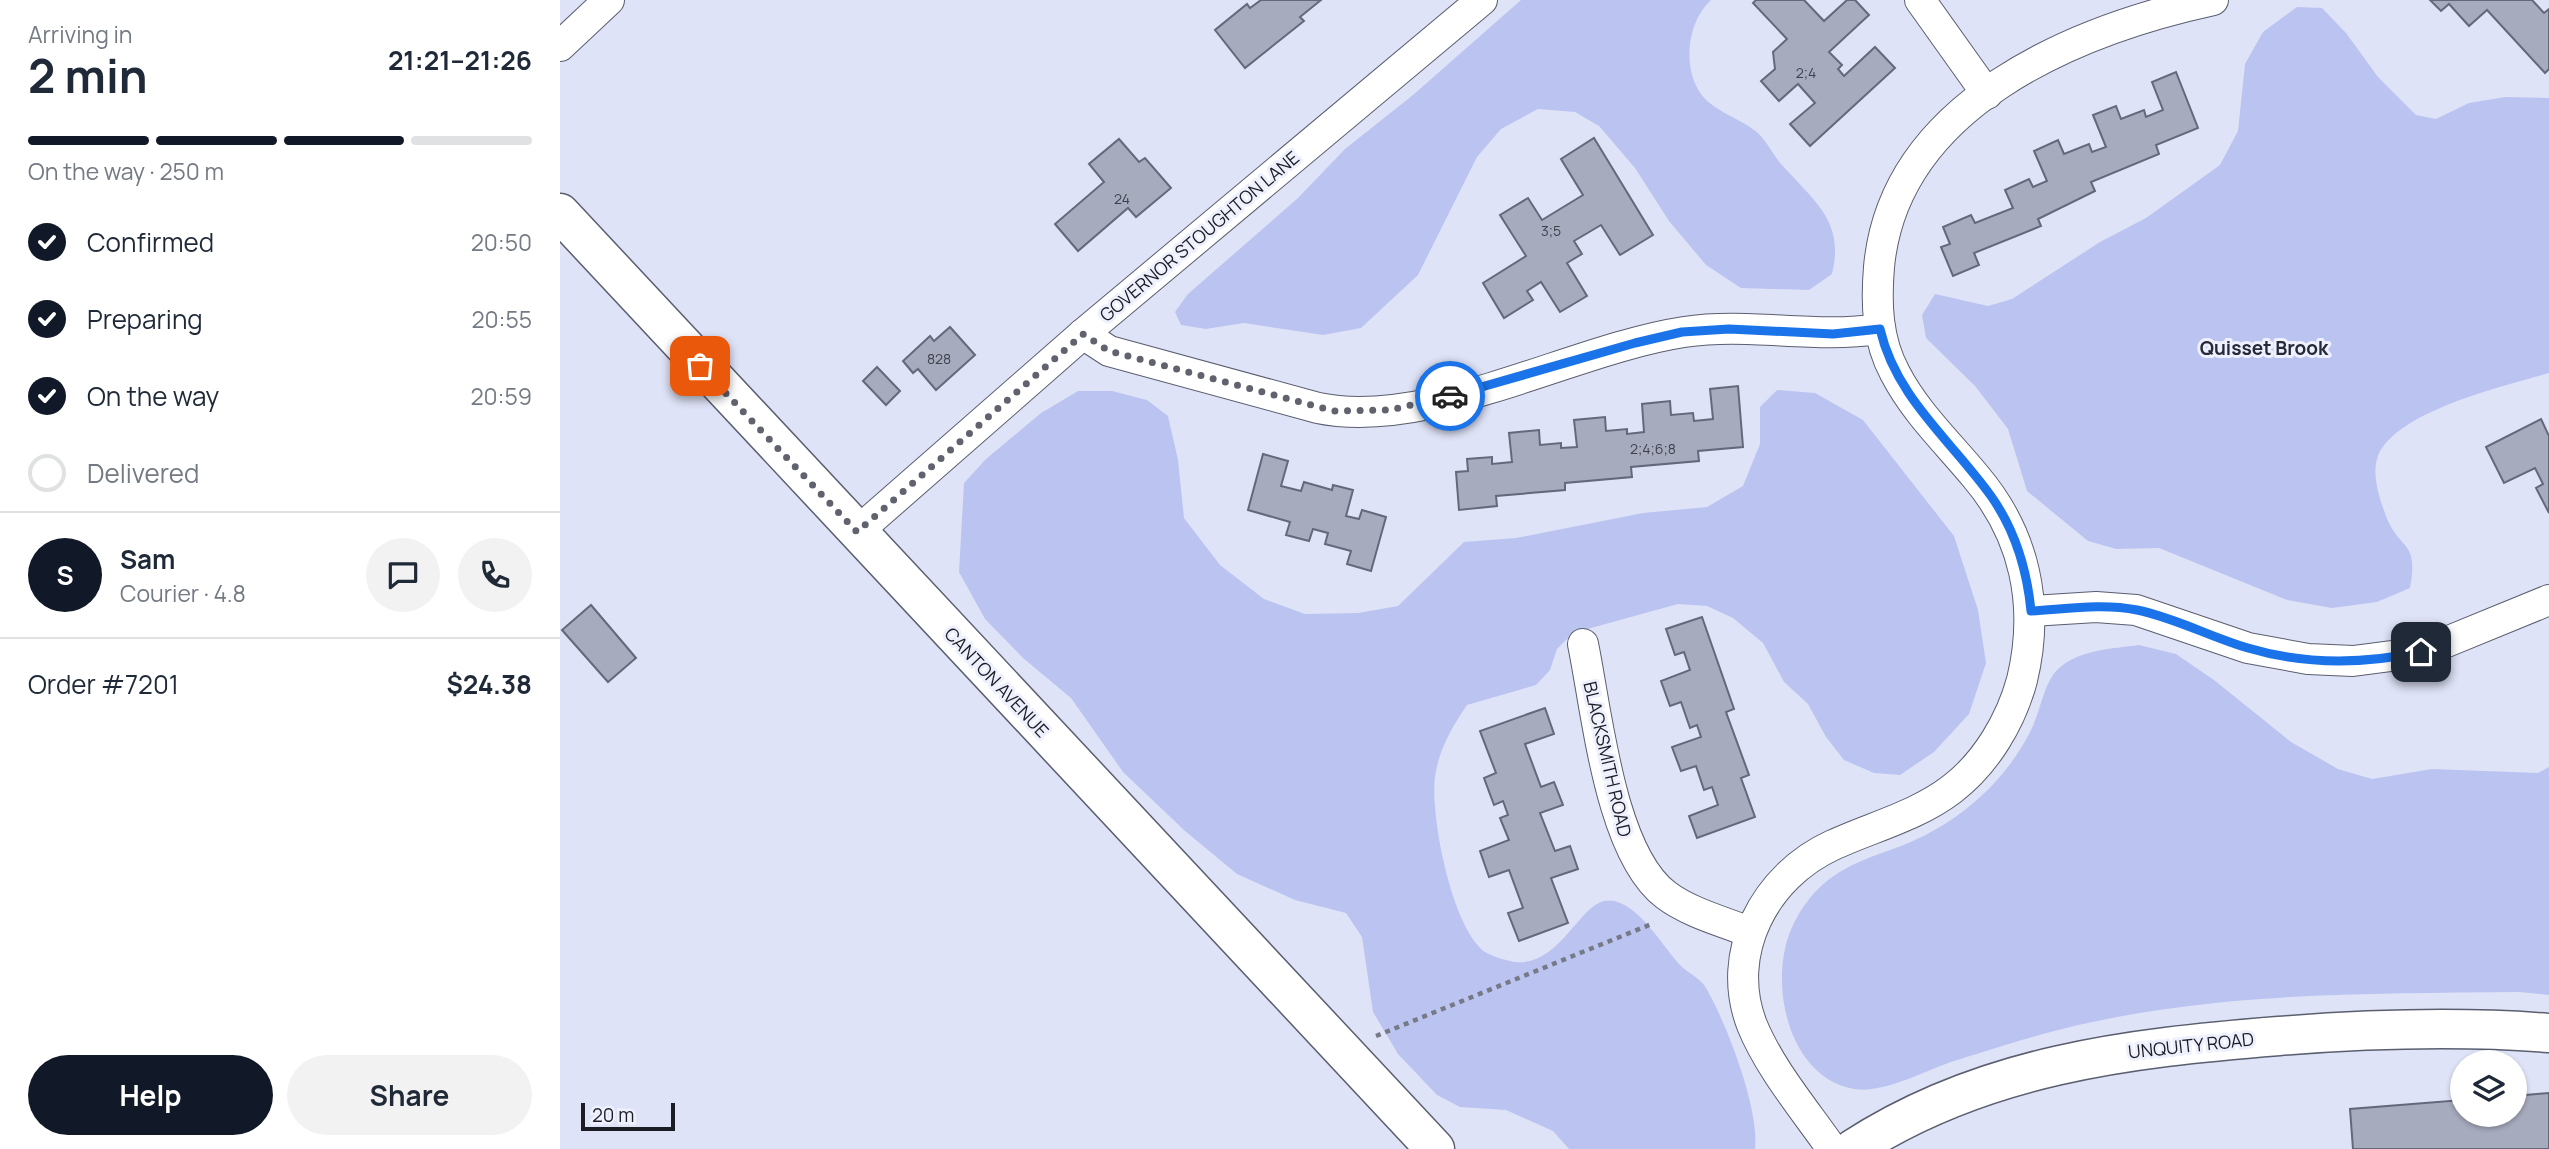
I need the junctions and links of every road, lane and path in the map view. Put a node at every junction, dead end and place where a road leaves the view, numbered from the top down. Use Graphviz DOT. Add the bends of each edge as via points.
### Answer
graph roads {
  1 [pos="609,0"];
  2 [pos="1482,0"];
  3 [pos="1920,0"];
  4 [pos="2213,0"];
  5 [pos="560,46"];
  6 [pos="1987,94"];
  7 [pos="560,213"];
  8 [pos="1880,329"];
  9 [pos="1083,334"];
  10 [pos="857,532"];
  11 [pos="2549,600"];
  12 [pos="2031,611"];
  13 [pos="1583,644"];
  14 [pos="1678,903"];
  15 [pos="1749,932"];
  16 [pos="2549,1033"];
  17 [pos="1346,1055"];
  18 [pos="1435,1149"];
  19 [pos="1832,1149"];
  20 [pos="1853,1149"];
  1 -- 5 [label="street"];
  2 -- 9 [label="street, GOVERNOR STOUGHTON LANE"];
  3 -- 6 [label="street"];
  4 -- 6 [label="street" via="2090,37 2038,61"];
  6 -- 8 [label="street" via="1930,145 1899,192 1880,261"];
  7 -- 10 [label="main road, CANTON AVENUE"];
  8 -- 9 [label="street" via="1833,334 1729,329 1682,332 1416,405 1350,413 1109,351"];
  8 -- 12 [label="street" via="1906,392 2005,517 2023,563"];
  9 -- 10 [label="street, GOVERNOR STOUGHTON LANE"];
  10 -- 17 [label="main road, CANTON AVENUE"];
  11 -- 12 [label="street" via="2421,652 2353,661 2269,653 2136,610"];
  12 -- 15 [label="street" via="2014,705 1981,760 1936,799 1833,845 1800,866 1771,896"];
  13 -- 14 [label="street, BLACKSMITH ROAD" via="1623,834 1651,881"];
  14 -- 15 [label="street, BLACKSMITH ROAD"];
  14 -- 17 [label="path" via="1664,919 1374,1037"];
  15 -- 19 [label="street" via="1743,988 1753,1026"];
  16 -- 20 [label="main road, UNQUITY ROAD" via="2311,1034 2089,1057 2040,1067 1964,1092"];
  17 -- 18 [label="main road, CANTON AVENUE"];
}
